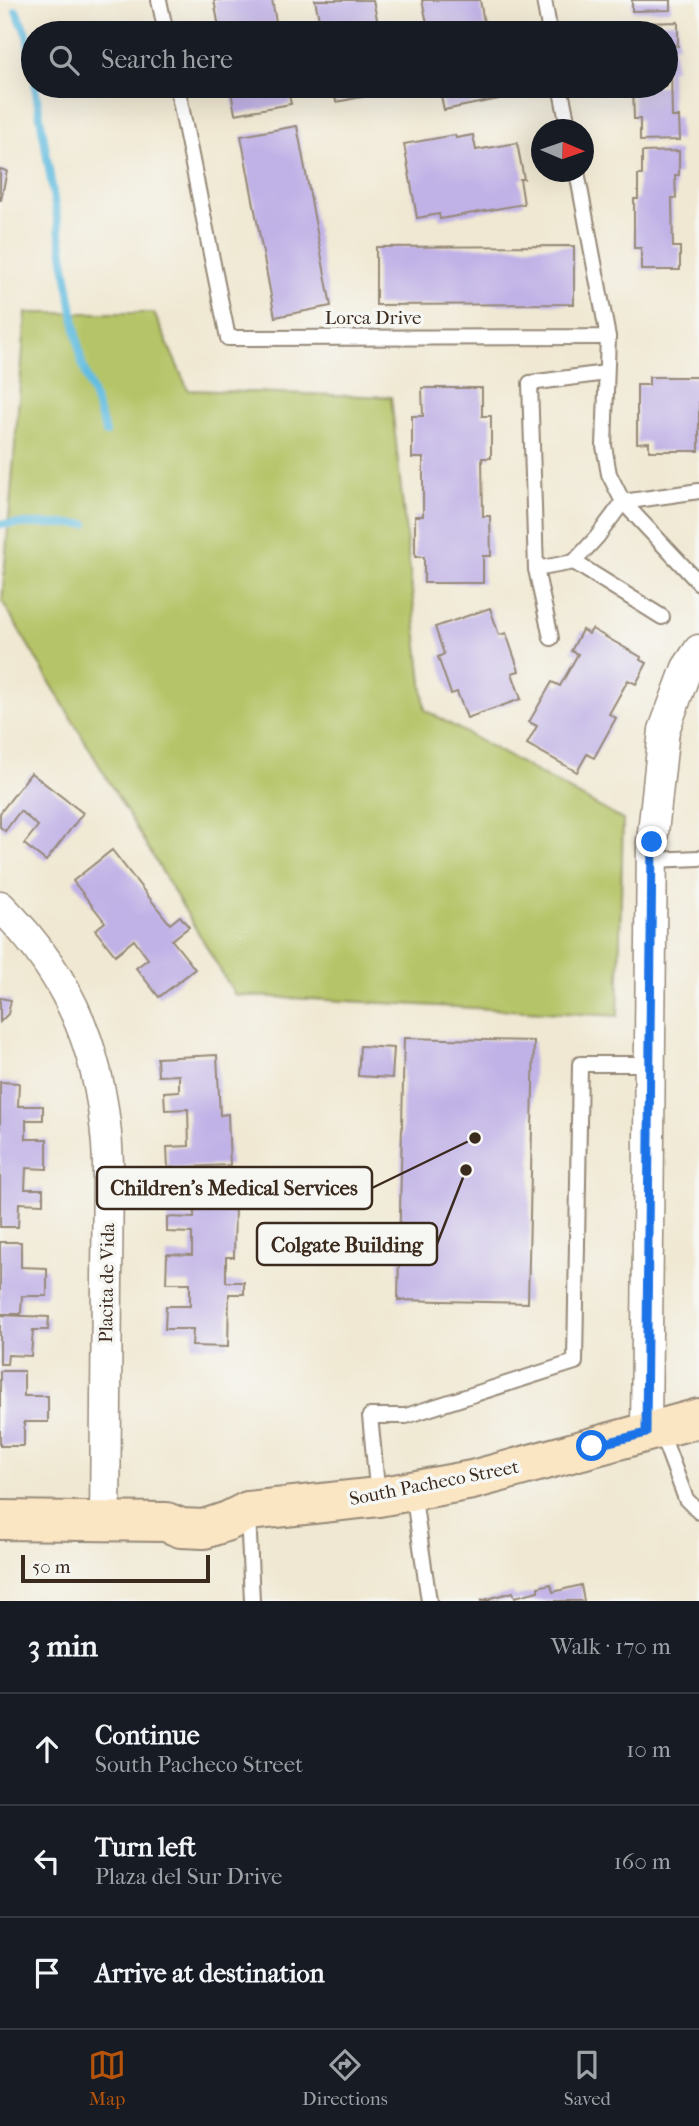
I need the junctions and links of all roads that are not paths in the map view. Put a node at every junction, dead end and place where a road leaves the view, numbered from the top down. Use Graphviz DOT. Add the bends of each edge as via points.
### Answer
graph roads {
  1 [pos="159,0"];
  2 [pos="544,0"];
  3 [pos="163,21"];
  4 [pos="548,21"];
  5 [pos="179,98"];
  6 [pos="562,98"];
  7 [pos="567,119"];
  8 [pos="579,182"];
  9 [pos="608,337"];
  10 [pos="606,373"];
  11 [pos="699,491"];
  12 [pos="623,502"];
  13 [pos="574,562"];
  14 [pos="536,569"];
  15 [pos="699,583"];
  16 [pos="662,617"];
  17 [pos="551,638"];
  18 [pos="699,650"];
  19 [pos="699,858"];
  20 [pos="653,860"];
  21 [pos="0,906"];
  22 [pos="650,1064"];
  23 [pos="699,1418"];
  24 [pos="653,1431"];
  25 [pos="395,1494"];
  26 [pos="248,1511"];
  27 [pos="699,1512"];
  28 [pos="0,1520"];
  29 [pos="105,1521"];
  30 [pos="252,1601"];
  31 [pos="429,1601"];
  1 -- 3 [label="lane"];
  2 -- 4 [label="lane"];
  5 -- 9 [label="lane, Lorca Drive" via="228,338"];
  6 -- 7 [label="lane"];
  8 -- 9 [label="lane"];
  9 -- 10 [label="lane"];
  10 -- 12 [label="lane" via="604,446 609,474"];
  10 -- 14 [label="lane" via="530,383"];
  11 -- 12 [label="lane"];
  12 -- 13 [label="lane"];
  12 -- 15 [label="lane"];
  13 -- 14 [label="lane"];
  13 -- 16 [label="lane"];
  14 -- 17 [label="lane"];
  18 -- 20 [label="street" via="687,668 664,730"];
  19 -- 20 [label="lane"];
  20 -- 22 [label="street"];
  21 -- 29 [label="street, Placita de Vida" via="39,949 75,1011 104,1104 108,1163"];
  22 -- 24 [label="street"];
  22 -- 25 [label="lane" via="580,1064 575,1362 406,1416 370,1416"];
  23 -- 24 [label="street, South Pacheco Street"];
  24 -- 25 [label="street, South Pacheco Street" via="472,1480"];
  24 -- 27 [label="lane" via="686,1499"];
  25 -- 26 [label="street, South Pacheco Street"];
  25 -- 31 [label="lane"];
  26 -- 29 [label="street, South Pacheco Street" via="226,1502 203,1500 179,1507 166,1522"];
  26 -- 30 [label="lane"];
  28 -- 29 [label="street, South Pacheco Street"];
}
